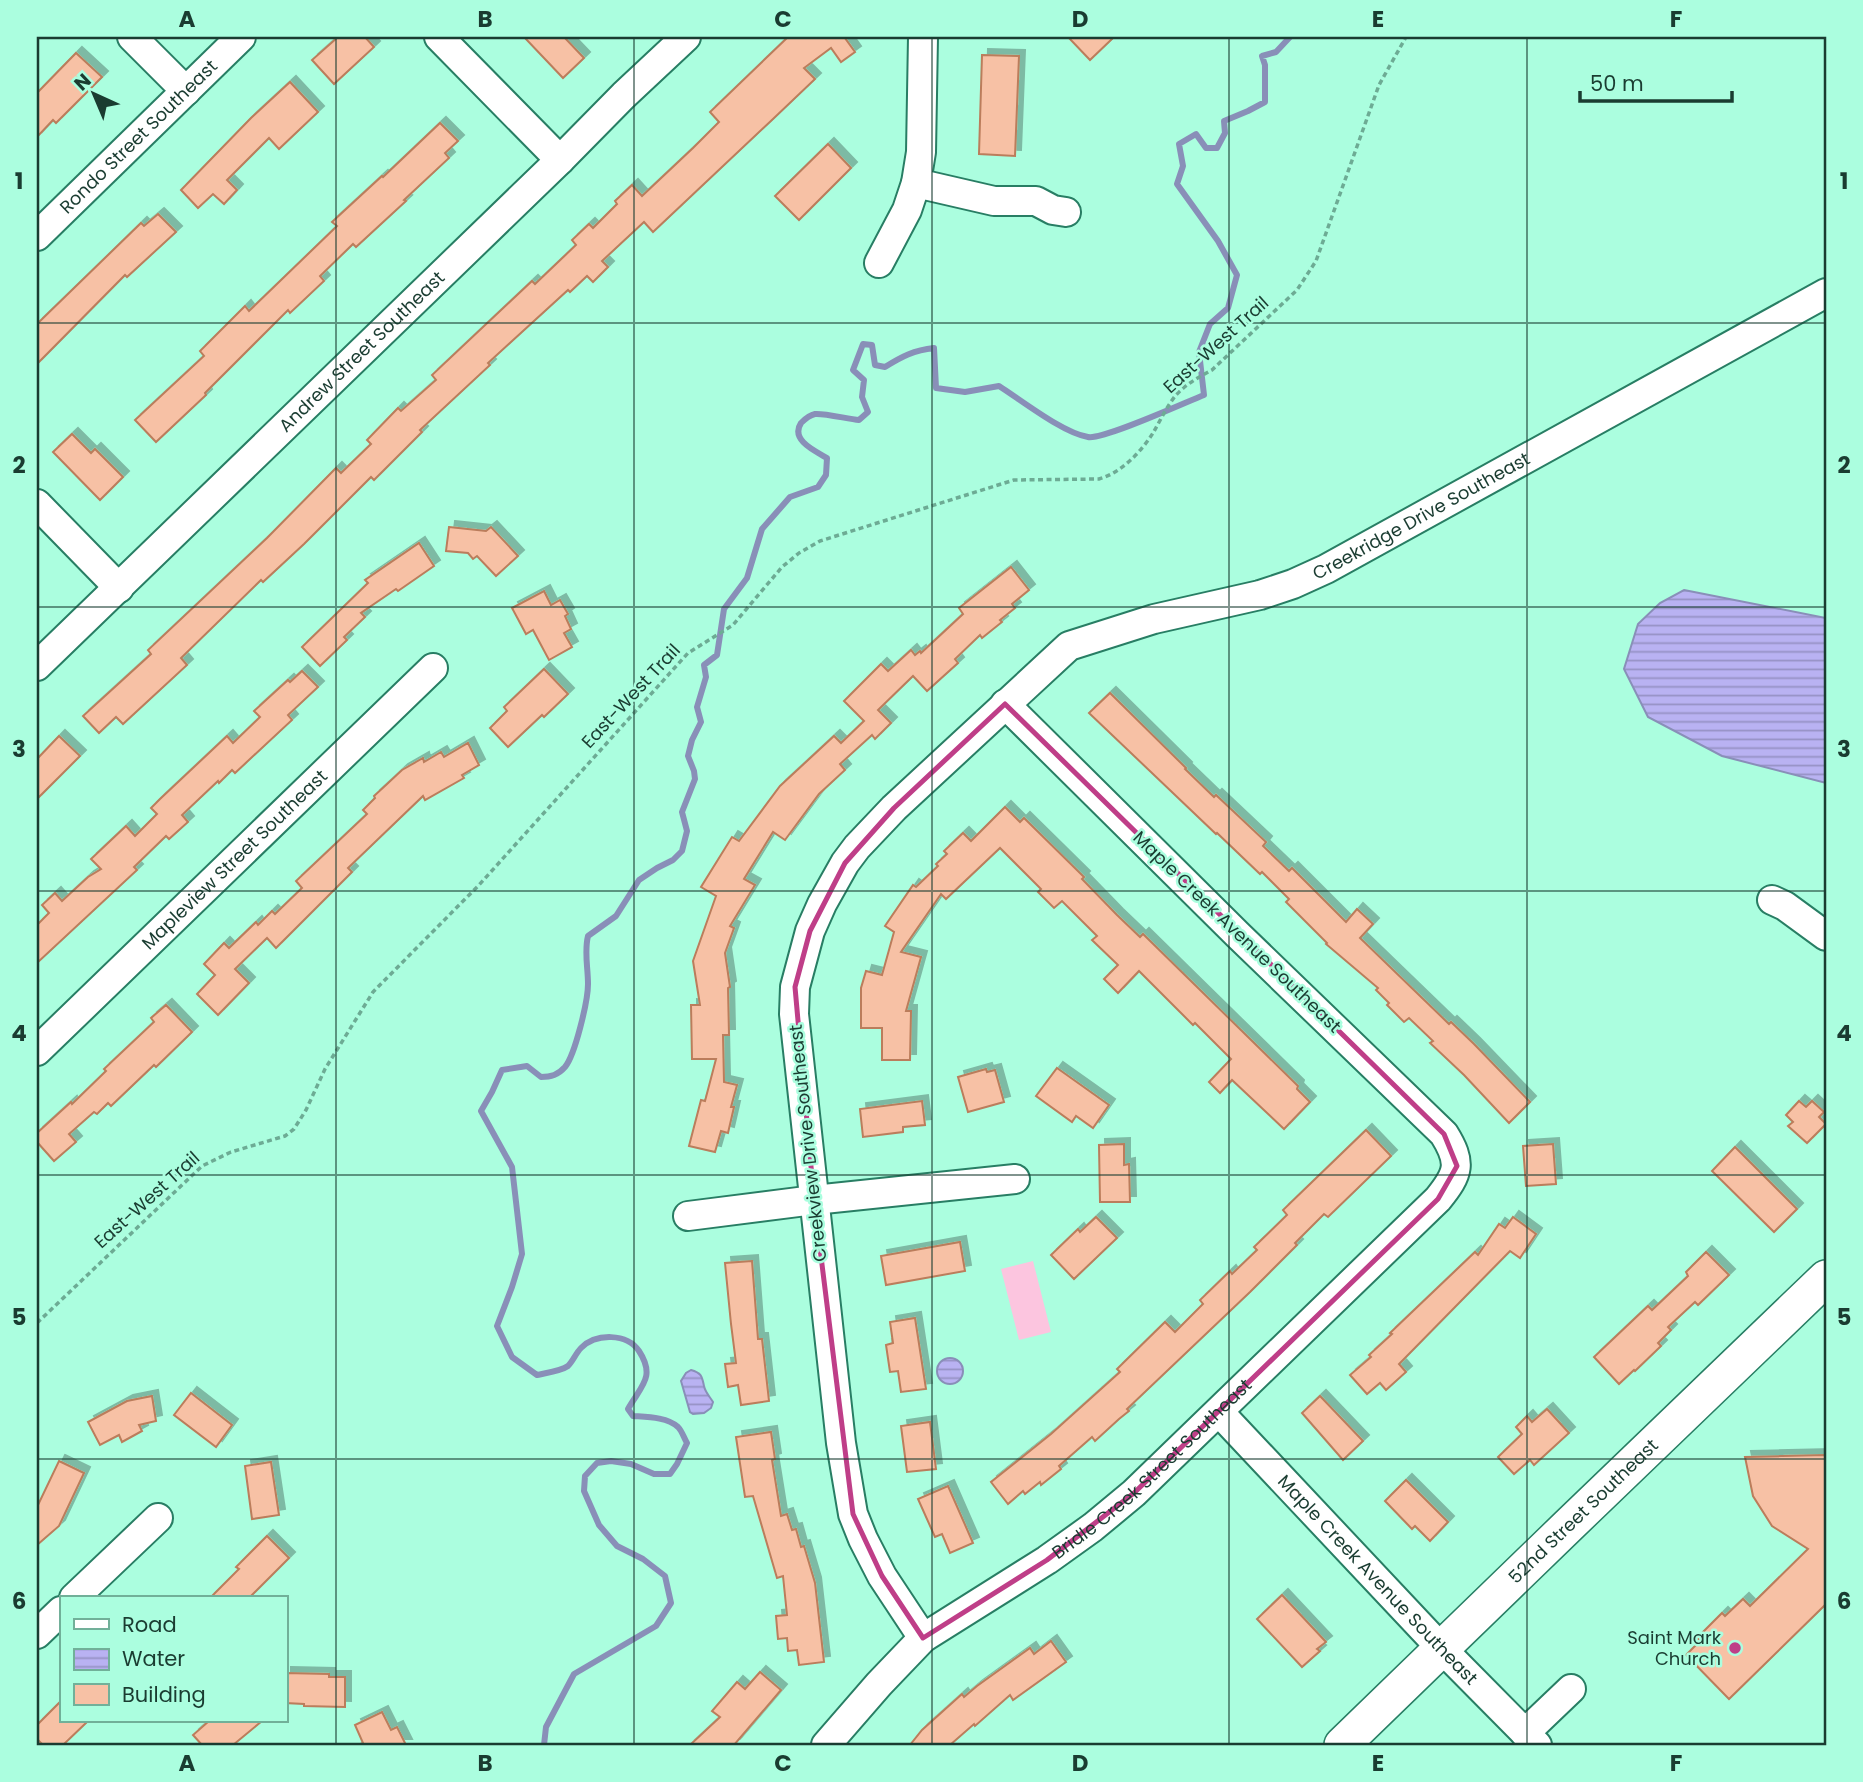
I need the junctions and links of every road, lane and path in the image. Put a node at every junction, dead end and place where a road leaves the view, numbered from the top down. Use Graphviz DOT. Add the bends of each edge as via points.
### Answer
graph roads {
  1 [pos="132,37"];
  2 [pos="241,37"];
  3 [pos="439,37"];
  4 [pos="686,37"];
  5 [pos="923,37"];
  6 [pos="1406,37"];
  7 [pos="186,91"];
  8 [pos="560,160"];
  9 [pos="916,183"];
  10 [pos="1066,212"];
  11 [pos="37,236"];
  12 [pos="879,263"];
  13 [pos="1826,293"];
  14 [pos="37,504"];
  15 [pos="119,588"];
  16 [pos="37,666"];
  17 [pos="433,668"];
  18 [pos="1005,704"];
  19 [pos="1772,900"];
  20 [pos="1826,936"];
  21 [pos="37,1051"];
  22 [pos="1457,1166"];
  23 [pos="1016,1179"];
  24 [pos="814,1200"];
  25 [pos="688,1216"];
  26 [pos="1826,1278"];
  27 [pos="37,1322"];
  28 [pos="1219,1412"];
  29 [pos="158,1518"];
  30 [pos="76,1596"];
  31 [pos="60,1612"];
  32 [pos="37,1634"];
  33 [pos="923,1638"];
  34 [pos="1441,1648"];
  35 [pos="1571,1689"];
  36 [pos="1531,1739"];
  37 [pos="826,1745"];
  38 [pos="1342,1745"];
  1 -- 7 [label="street"];
  2 -- 7 [label="street, Rondo Street Southeast"];
  3 -- 8 [label="street"];
  4 -- 8 [label="street, Andrew Street Southeast"];
  5 -- 9 [label="street" via="921,152"];
  6 -- 27 [label="path, East-West Trail" via="1379,85 1316,261 1297,290 1212,370 1174,397 1133,457 1110,476 1014,480 820,541 799,553 733,625 688,653 479,885 373,992 294,1129 202,1166"];
  7 -- 11 [label="street, Rondo Street Southeast"];
  8 -- 15 [label="street, Andrew Street Southeast"];
  9 -- 10 [label="street" via="994,201 1036,201"];
  9 -- 12 [label="street"];
  13 -- 18 [label="street, Creekridge Drive Southeast" via="1326,569 1260,595 1154,619 1069,646"];
  14 -- 15 [label="street"];
  15 -- 16 [label="street, Andrew Street Southeast"];
  17 -- 21 [label="street, Mapleview Street Southeast"];
  18 -- 22 [label="street, Maple Creek Avenue Southeast" via="1444,1134"];
  18 -- 24 [label="street, Creekview Drive Southeast" via="857,847 810,931 795,987 794,1014"];
  19 -- 20 [label="street"];
  22 -- 28 [label="street, Bridle Creek Street Southeast" via="1438,1199"];
  23 -- 24 [label="street"];
  24 -- 25 [label="street"];
  24 -- 33 [label="street, Creekview Drive Southeast" via="853,1514 882,1576"];
  26 -- 34 [label="main road, 52nd Street Southeast"];
  28 -- 33 [label="street, Bridle Creek Street Southeast" via="1093,1527"];
  28 -- 34 [label="street, Maple Creek Avenue Southeast"];
  29 -- 30 [label="street"];
  31 -- 32 [label="street"];
  33 -- 37 [label="street, Bridle Creek Street Southeast"];
  34 -- 36 [label="street, Maple Creek Avenue Southeast"];
  34 -- 38 [label="main road, 52nd Street Southeast"];
  35 -- 36 [label="street"];
}
